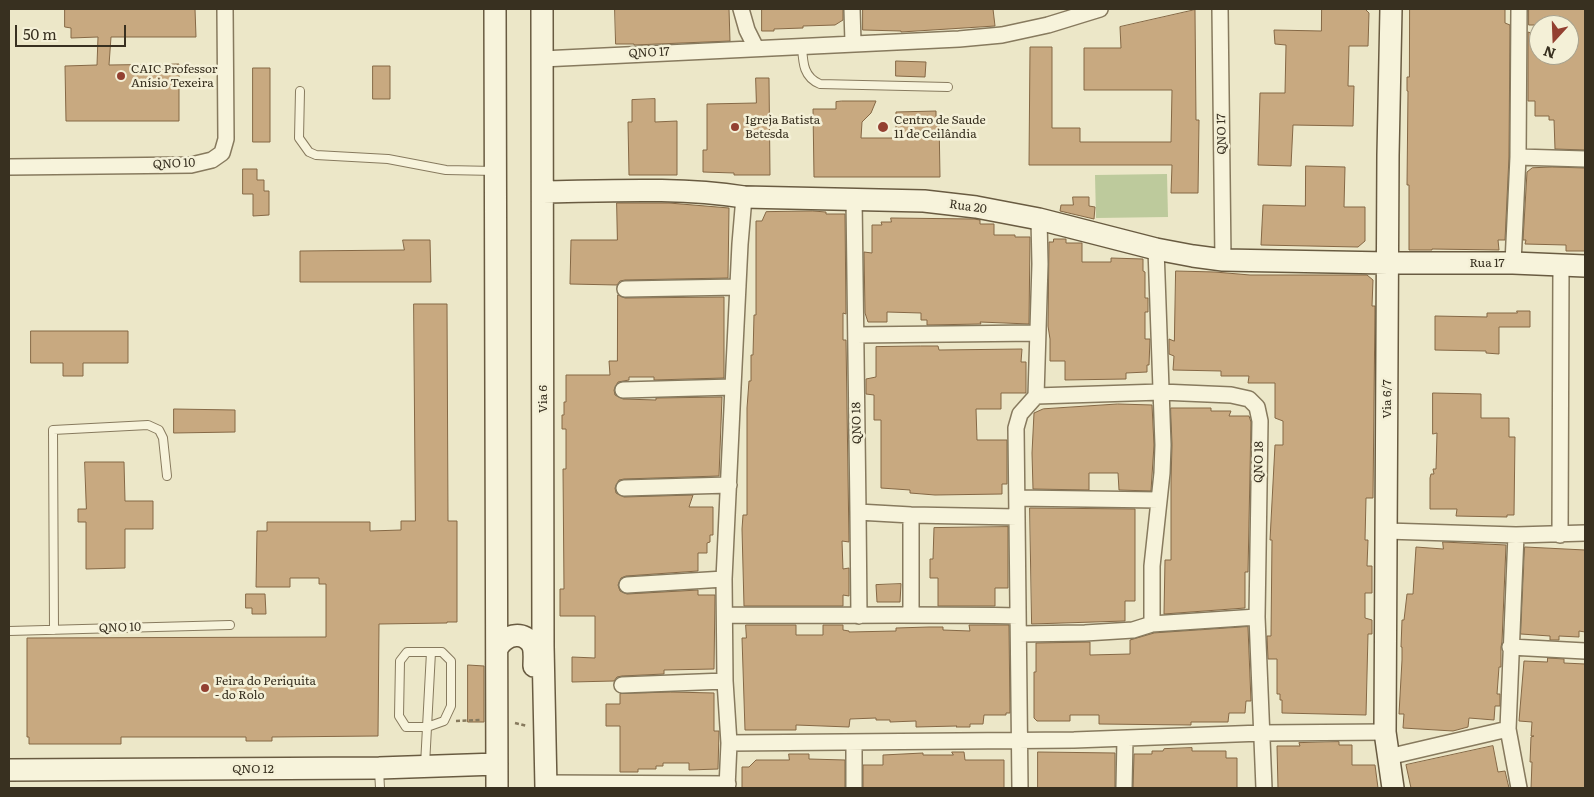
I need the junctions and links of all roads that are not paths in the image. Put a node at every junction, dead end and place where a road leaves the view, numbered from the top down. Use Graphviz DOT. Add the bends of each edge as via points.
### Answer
graph roads {
  1 [pos="225,9"];
  2 [pos="495,9"];
  3 [pos="542,9"];
  4 [pos="741,9"];
  5 [pos="852,9"];
  6 [pos="1100,9"];
  7 [pos="1220,9"];
  8 [pos="1391,9"];
  9 [pos="1519,9"];
  10 [pos="853,43"];
  11 [pos="802,46"];
  12 [pos="756,48"];
  13 [pos="542,58"];
  14 [pos="948,88"];
  15 [pos="300,91"];
  16 [pos="1518,157"];
  17 [pos="1585,159"];
  18 [pos="9,167"];
  19 [pos="496,170"];
  20 [pos="543,192"];
  21 [pos="744,197"];
  22 [pos="854,198"];
  23 [pos="1039,220"];
  24 [pos="1156,249"];
  25 [pos="1223,260"];
  26 [pos="1388,263"];
  27 [pos="1513,263"];
  28 [pos="1561,265"];
  29 [pos="1585,266"];
  30 [pos="738,287"];
  31 [pos="626,289"];
  32 [pos="1038,333"];
  33 [pos="856,334"];
  34 [pos="733,387"];
  35 [pos="623,390"];
  36 [pos="1161,392"];
  37 [pos="1036,396"];
  38 [pos="167,476"];
  39 [pos="729,485"];
  40 [pos="624,488"];
  41 [pos="1017,498"];
  42 [pos="1159,500"];
  43 [pos="858,512"];
  44 [pos="912,515"];
  45 [pos="1017,516"];
  46 [pos="1386,531"];
  47 [pos="1585,533"];
  48 [pos="1516,535"];
  49 [pos="1560,535"];
  50 [pos="724,579"];
  51 [pos="627,585"];
  52 [pos="912,614"];
  53 [pos="725,616"];
  54 [pos="859,616"];
  55 [pos="1018,616"];
  56 [pos="1257,617"];
  57 [pos="230,624"];
  58 [pos="1152,624"];
  59 [pos="54,630"];
  60 [pos="9,631"];
  61 [pos="1019,634"];
  62 [pos="498,647"];
  63 [pos="1510,647"];
  64 [pos="1585,650"];
  65 [pos="431,652"];
  66 [pos="725,681"];
  67 [pos="622,685"];
  68 [pos="427,727"];
  69 [pos="1508,729"];
  70 [pos="1385,732"];
  71 [pos="1262,733"];
  72 [pos="1125,739"];
  73 [pos="1020,741"];
  74 [pos="854,742"];
  75 [pos="729,744"];
  76 [pos="1388,757"];
  77 [pos="497,764"];
  78 [pos="425,767"];
  79 [pos="9,770"];
  80 [pos="379,778"];
  81 [pos="545,786"];
  82 [pos="728,786"];
  83 [pos="497,788"];
  84 [pos="854,788"];
  85 [pos="1020,788"];
  86 [pos="1124,788"];
  87 [pos="1264,788"];
  88 [pos="1393,788"];
  89 [pos="1520,788"];
  1 -- 18 [label="street, QNO 10" via="226,139 222,153 212,160 191,165"];
  2 -- 19 [label="street"];
  3 -- 13 [label="street, Via 6"];
  4 -- 12 [label="street" via="746,30"];
  5 -- 10 [label="street"];
  6 -- 10 [label="street, QNO 17" via="1002,35 960,40"];
  7 -- 25 [label="street, QNO 17"];
  8 -- 26 [label="street, Via 6/7"];
  9 -- 16 [label="street"];
  10 -- 11 [label="street, QNO 17"];
  11 -- 12 [label="street, QNO 17"];
  11 -- 14 [label="lane" via="806,73 820,84"];
  12 -- 13 [label="street, QNO 17"];
  13 -- 20 [label="street, Via 6"];
  15 -- 19 [label="lane" via="299,138 309,152 316,155 388,159 446,170"];
  16 -- 17 [label="street"];
  16 -- 27 [label="street"];
  19 -- 62 [label="street"];
  20 -- 21 [label="street, Rua 20" via="672,191"];
  20 -- 81 [label="street, Via 6"];
  21 -- 22 [label="street, Rua 20"];
  21 -- 30 [label="street"];
  22 -- 23 [label="street, Rua 20" via="976,207"];
  22 -- 33 [label="street, QNO 18"];
  23 -- 24 [label="street, Rua 20"];
  23 -- 32 [label="street"];
  24 -- 25 [label="street, Rua 20"];
  24 -- 36 [label="street"];
  25 -- 26 [label="street, Rua 20"];
  26 -- 27 [label="street, Rua 17"];
  26 -- 46 [label="street, Via 6/7"];
  27 -- 28 [label="street, Rua 17"];
  28 -- 29 [label="street, Rua 17"];
  28 -- 49 [label="street"];
  30 -- 31 [label="street"];
  30 -- 34 [label="street"];
  32 -- 33 [label="street"];
  32 -- 37 [label="street"];
  33 -- 43 [label="street, QNO 18"];
  34 -- 35 [label="street"];
  34 -- 39 [label="street"];
  36 -- 37 [label="street, QNO 18"];
  36 -- 42 [label="street" via="1163,445"];
  36 -- 56 [label="street, QNO 18" via="1231,395 1249,399 1257,407 1260,421"];
  37 -- 41 [label="street" via="1020,414 1016,428"];
  38 -- 59 [label="lane" via="163,438 159,430 148,425 53,430"];
  39 -- 40 [label="street"];
  39 -- 50 [label="street"];
  41 -- 42 [label="street"];
  41 -- 45 [label="street"];
  42 -- 58 [label="street" via="1152,566"];
  43 -- 44 [label="street"];
  43 -- 54 [label="street, QNO 18"];
  44 -- 45 [label="street"];
  44 -- 52 [label="street"];
  45 -- 55 [label="street"];
  46 -- 48 [label="street"];
  46 -- 70 [label="street, Via 6/7"];
  47 -- 49 [label="street"];
  48 -- 49 [label="street"];
  48 -- 63 [label="street"];
  50 -- 51 [label="street"];
  50 -- 53 [label="street"];
  52 -- 54 [label="street"];
  52 -- 55 [label="street"];
  53 -- 54 [label="street"];
  53 -- 66 [label="street"];
  55 -- 61 [label="street"];
  56 -- 58 [label="street"];
  56 -- 71 [label="street, QNO 18"];
  57 -- 59 [label="lane, QNO 10"];
  58 -- 61 [label="street" via="1133,630"];
  59 -- 60 [label="lane, QNO 10"];
  61 -- 73 [label="street"];
  62 -- 77 [label="street"];
  62 -- 81 [label="street" via="506,638 519,635 534,649 534,744"];
  63 -- 64 [label="street"];
  63 -- 69 [label="street"];
  65 -- 68 [label="lane"];
  65 -- 68 [label="lane" via="442,652 451,661 451,706 444,721"];
  65 -- 68 [label="lane" via="407,652 400,661 400,716 406,727"];
  66 -- 67 [label="street"];
  66 -- 75 [label="street"];
  68 -- 78 [label="lane"];
  69 -- 76 [label="street"];
  69 -- 89 [label="street"];
  70 -- 71 [label="street"];
  70 -- 76 [label="street, Via 6/7"];
  71 -- 72 [label="street"];
  71 -- 87 [label="street, QNO 18"];
  72 -- 73 [label="street"];
  72 -- 86 [label="street"];
  73 -- 74 [label="street"];
  73 -- 85 [label="street"];
  74 -- 75 [label="street"];
  74 -- 84 [label="street"];
  75 -- 82 [label="street"];
  76 -- 88 [label="street, Via 6/7"];
  77 -- 78 [label="street, QNO 12"];
  77 -- 83 [label="street"];
  78 -- 80 [label="street, QNO 12"];
  79 -- 80 [label="street, QNO 12"];
  81 -- 82 [label="street"];
}
